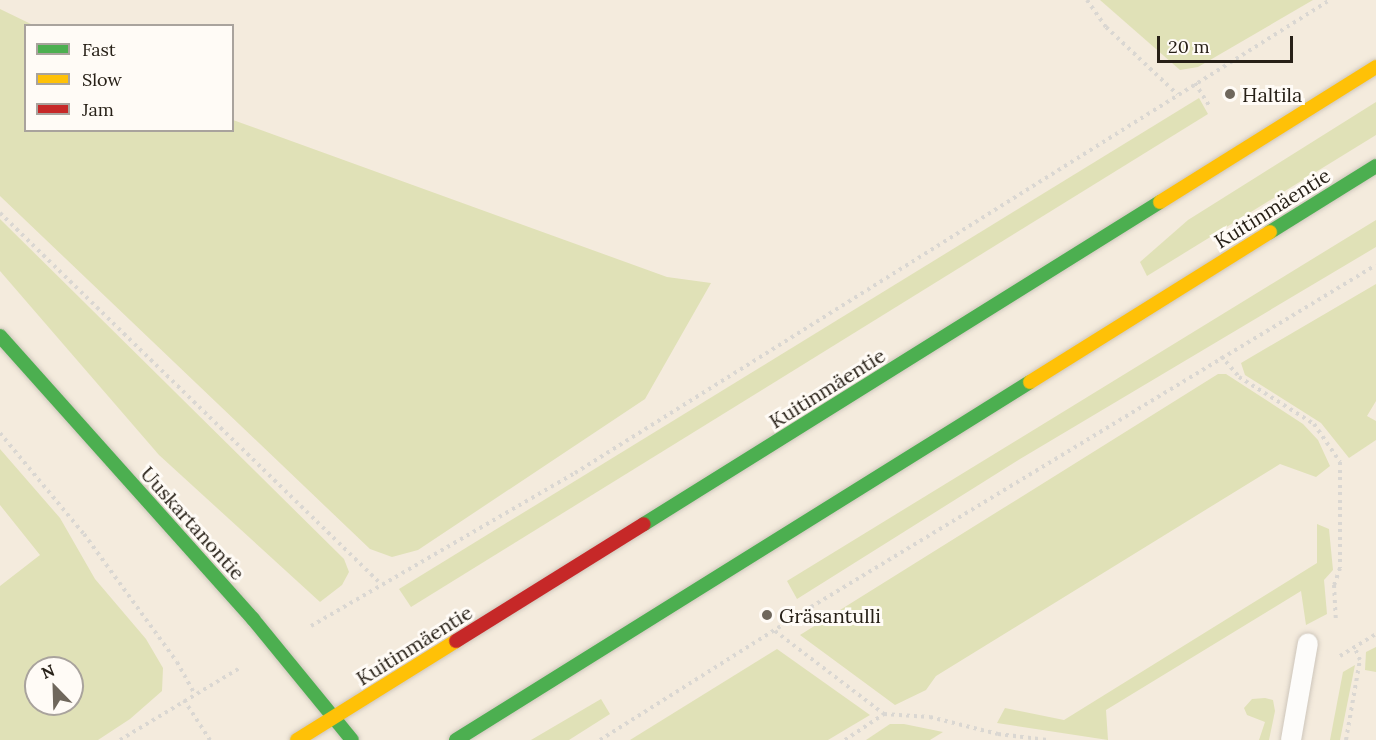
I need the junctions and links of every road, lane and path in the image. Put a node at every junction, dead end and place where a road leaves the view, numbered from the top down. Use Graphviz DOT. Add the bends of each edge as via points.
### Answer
graph roads {
  1 [pos="1087,0"];
  2 [pos="1329,0"];
  3 [pos="1376,68"];
  4 [pos="1195,83"];
  5 [pos="1176,94"];
  6 [pos="1210,107"];
  7 [pos="1376,166"];
  8 [pos="0,213"];
  9 [pos="1376,265"];
  10 [pos="0,336"];
  11 [pos="1221,356"];
  12 [pos="0,433"];
  13 [pos="1336,624"];
  14 [pos="775,631"];
  15 [pos="1376,634"];
  16 [pos="1308,643"];
  17 [pos="1337,647"];
  18 [pos="1355,648"];
  19 [pos="184,700"];
  20 [pos="884,714"];
  21 [pos="334,719"];
  22 [pos="120,740"];
  23 [pos="210,740"];
  24 [pos="297,740"];
  25 [pos="352,740"];
  26 [pos="456,740"];
  27 [pos="601,740"];
  28 [pos="845,740"];
  29 [pos="1048,740"];
  30 [pos="1291,740"];
  31 [pos="1346,740"];
  1 -- 5 [label="path" via="1106,27"];
  2 -- 4 [label="path"];
  3 -- 21 [label="main road, Kuitinmäentie"];
  4 -- 5 [label="path"];
  4 -- 6 [label="path"];
  5 -- 8 [label="path" via="575,473 381,584"];
  7 -- 26 [label="main road, Kuitinmäentie"];
  9 -- 11 [label="path"];
  10 -- 21 [label="main road, Uuskartanontie" via="253,619"];
  11 -- 13 [label="path" via="1239,377 1314,424 1340,462"];
  11 -- 14 [label="path"];
  12 -- 19 [label="path" via="84,534 177,662 195,694"];
  14 -- 20 [label="path"];
  14 -- 27 [label="path"];
  15 -- 18 [label="path"];
  16 -- 30 [label="lane"];
  17 -- 18 [label="path" via="1337,658"];
  18 -- 31 [label="path" via="1360,660"];
  19 -- 22 [label="path"];
  19 -- 23 [label="path"];
  20 -- 28 [label="path"];
  20 -- 29 [label="path" via="930,717 998,734"];
  21 -- 24 [label="main road, Kuitinmäentie"];
  21 -- 25 [label="main road, Uuskartanontie"];
}
